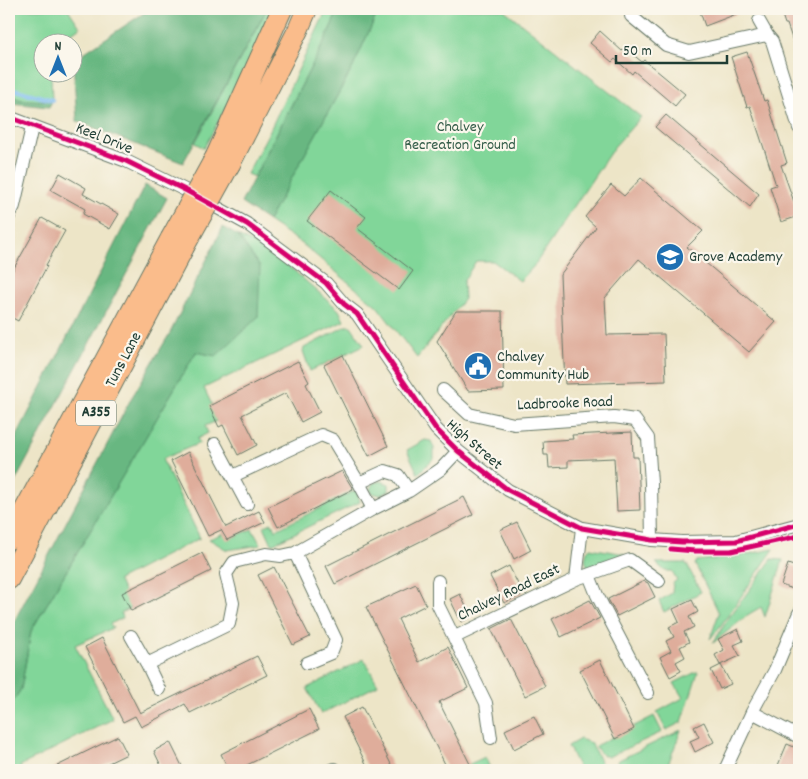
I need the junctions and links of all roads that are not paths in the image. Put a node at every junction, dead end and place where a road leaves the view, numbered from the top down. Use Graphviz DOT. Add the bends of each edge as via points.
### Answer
graph roads {
  1 [pos="282,9"];
  2 [pos="307,9"];
  3 [pos="631,16"];
  4 [pos="759,21"];
  5 [pos="767,35"];
  6 [pos="9,117"];
  7 [pos="32,127"];
  8 [pos="799,128"];
  9 [pos="223,160"];
  10 [pos="187,191"];
  11 [pos="9,216"];
  12 [pos="178,242"];
  13 [pos="442,390"];
  14 [pos="215,444"];
  15 [pos="458,451"];
  16 [pos="234,476"];
  17 [pos="359,483"];
  18 [pos="408,492"];
  19 [pos="247,504"];
  20 [pos="372,509"];
  21 [pos="799,524"];
  22 [pos="582,528"];
  23 [pos="9,539"];
  24 [pos="652,540"];
  25 [pos="295,553"];
  26 [pos="583,577"];
  27 [pos="9,579"];
  28 [pos="438,581"];
  29 [pos="660,581"];
  30 [pos="799,613"];
  31 [pos="131,636"];
  32 [pos="455,637"];
  33 [pos="307,663"];
  34 [pos="148,664"];
  35 [pos="160,690"];
  36 [pos="648,693"];
  37 [pos="752,712"];
  38 [pos="799,737"];
  39 [pos="491,738"];
  40 [pos="725,770"];
  1 -- 9 [label="main road, A355"];
  2 -- 9 [label="main road, A355"];
  3 -- 5 [label="street" via="666,45 689,52"];
  4 -- 5 [label="street"];
  5 -- 8 [label="street" via="772,41"];
  6 -- 7 [label="street, Keel Drive"];
  7 -- 10 [label="street, Keel Drive" via="126,161"];
  7 -- 11 [label="street"];
  9 -- 12 [label="main road, A355, bridge"];
  10 -- 15 [label="street, High Street" via="248,224 326,283 357,314 436,429"];
  12 -- 23 [label="main road, Tuns Lane / A355"];
  12 -- 27 [label="main road, Tuns Lane / A355"];
  13 -- 24 [label="street, Ladbrooke Road" via="469,414 514,424 614,417 635,420 648,438"];
  14 -- 16 [label="street"];
  15 -- 18 [label="street" via="441,469"];
  15 -- 22 [label="street, High Street" via="508,490"];
  16 -- 17 [label="street" via="321,435 333,440"];
  16 -- 19 [label="street"];
  17 -- 18 [label="street" via="385,471 398,475"];
  17 -- 20 [label="street"];
  18 -- 20 [label="street"];
  20 -- 25 [label="street"];
  21 -- 24 [label="street, High Street" via="736,541"];
  22 -- 24 [label="street, High Street"];
  22 -- 26 [label="street, Chalvey Road East"];
  25 -- 33 [label="street" via="336,640 331,653"];
  25 -- 34 [label="street" via="281,556 266,554 234,562 226,574 233,603 229,624"];
  26 -- 29 [label="street, Chalvey Road East" via="630,560"];
  26 -- 32 [label="street, Chalvey Road East"];
  26 -- 36 [label="street, Chalvey Road East" via="597,595"];
  28 -- 32 [label="street, Chalvey Road East" via="438,605"];
  30 -- 37 [label="street" via="775,670"];
  31 -- 34 [label="street"];
  32 -- 39 [label="street, Chalvey Road East" via="486,703"];
  34 -- 35 [label="street"];
  37 -- 38 [label="street"];
  37 -- 40 [label="street"];
}
